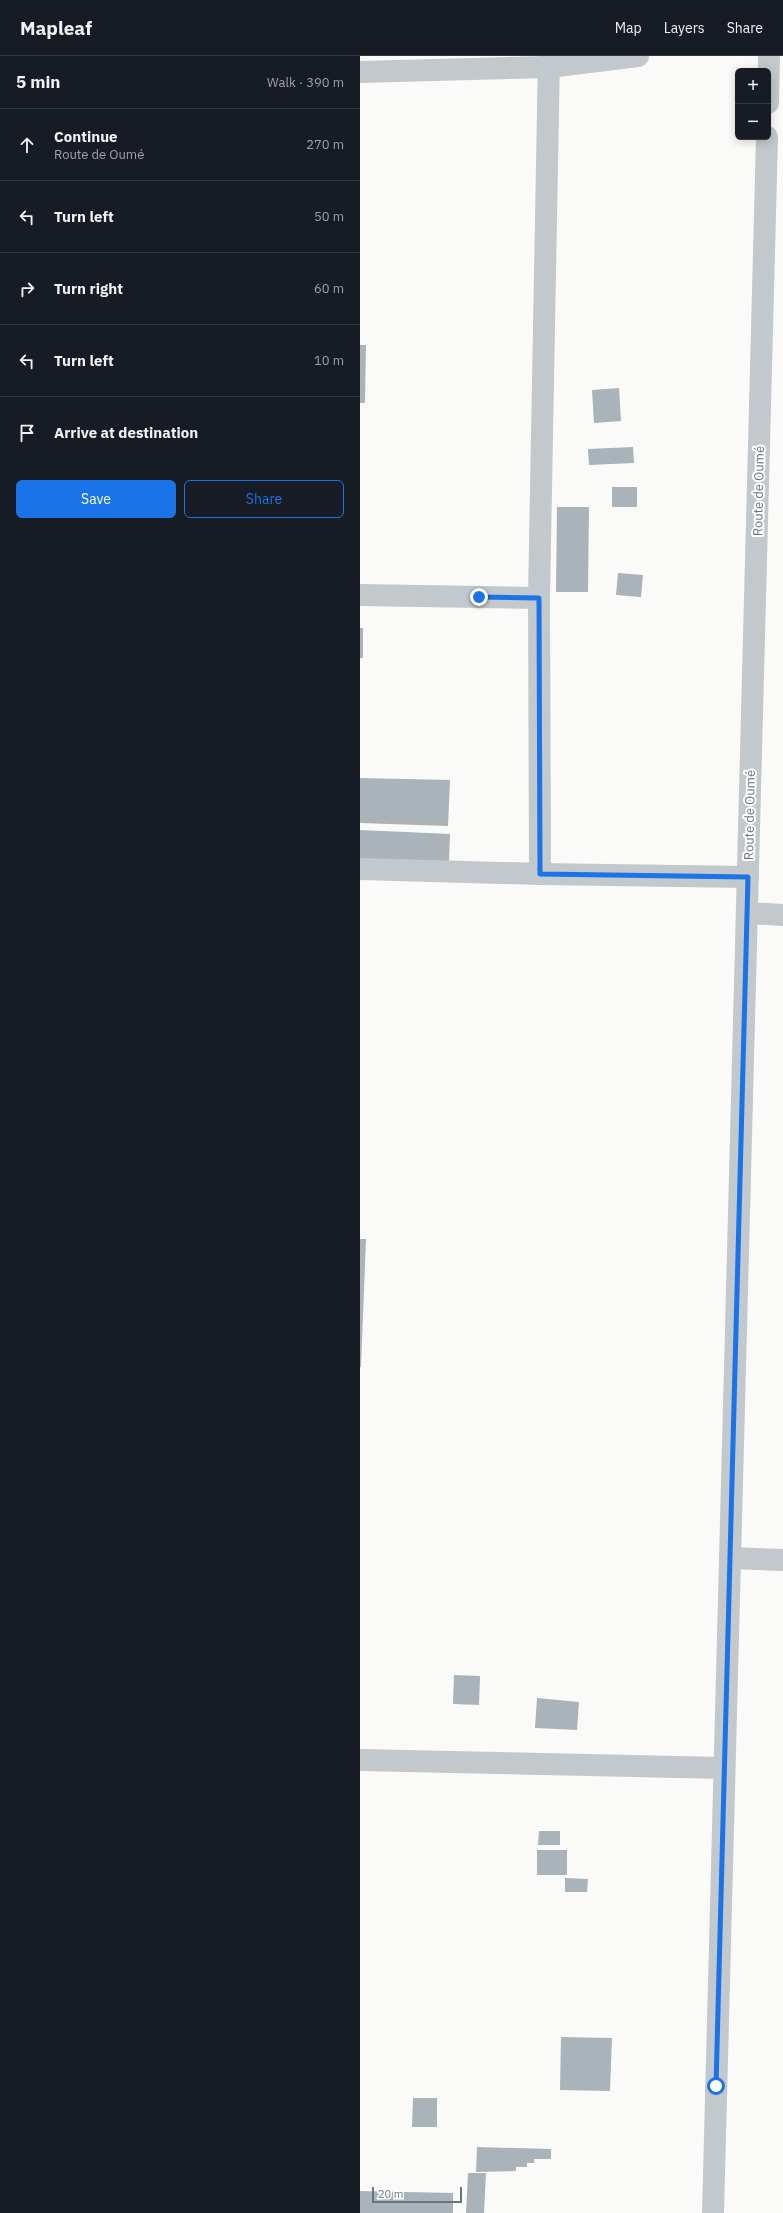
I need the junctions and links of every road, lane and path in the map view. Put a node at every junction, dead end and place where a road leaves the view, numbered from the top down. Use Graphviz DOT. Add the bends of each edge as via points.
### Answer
graph roads {
  1 [pos="638,56"];
  2 [pos="769,56"];
  3 [pos="549,61"];
  4 [pos="769,68"];
  5 [pos="360,72"];
  6 [pos="767,140"];
  7 [pos="360,596"];
  8 [pos="539,598"];
  9 [pos="360,868"];
  10 [pos="540,874"];
  11 [pos="748,877"];
  12 [pos="747,913"];
  13 [pos="783,915"];
  14 [pos="730,1558"];
  15 [pos="783,1560"];
  16 [pos="360,1760"];
  17 [pos="724,1768"];
  18 [pos="713,2213"];
  1 -- 3 [label="street"];
  2 -- 4 [label="street"];
  3 -- 5 [label="street"];
  3 -- 8 [label="street"];
  6 -- 11 [label="street, Route de Oumé"];
  7 -- 8 [label="street"];
  8 -- 10 [label="street"];
  9 -- 10 [label="street"];
  10 -- 11 [label="street"];
  11 -- 12 [label="street, Route de Oumé"];
  12 -- 13 [label="street"];
  12 -- 14 [label="street, Route de Oumé"];
  14 -- 15 [label="street"];
  14 -- 17 [label="street, Route de Oumé"];
  16 -- 17 [label="street"];
  17 -- 18 [label="street, Route de Oumé"];
}
